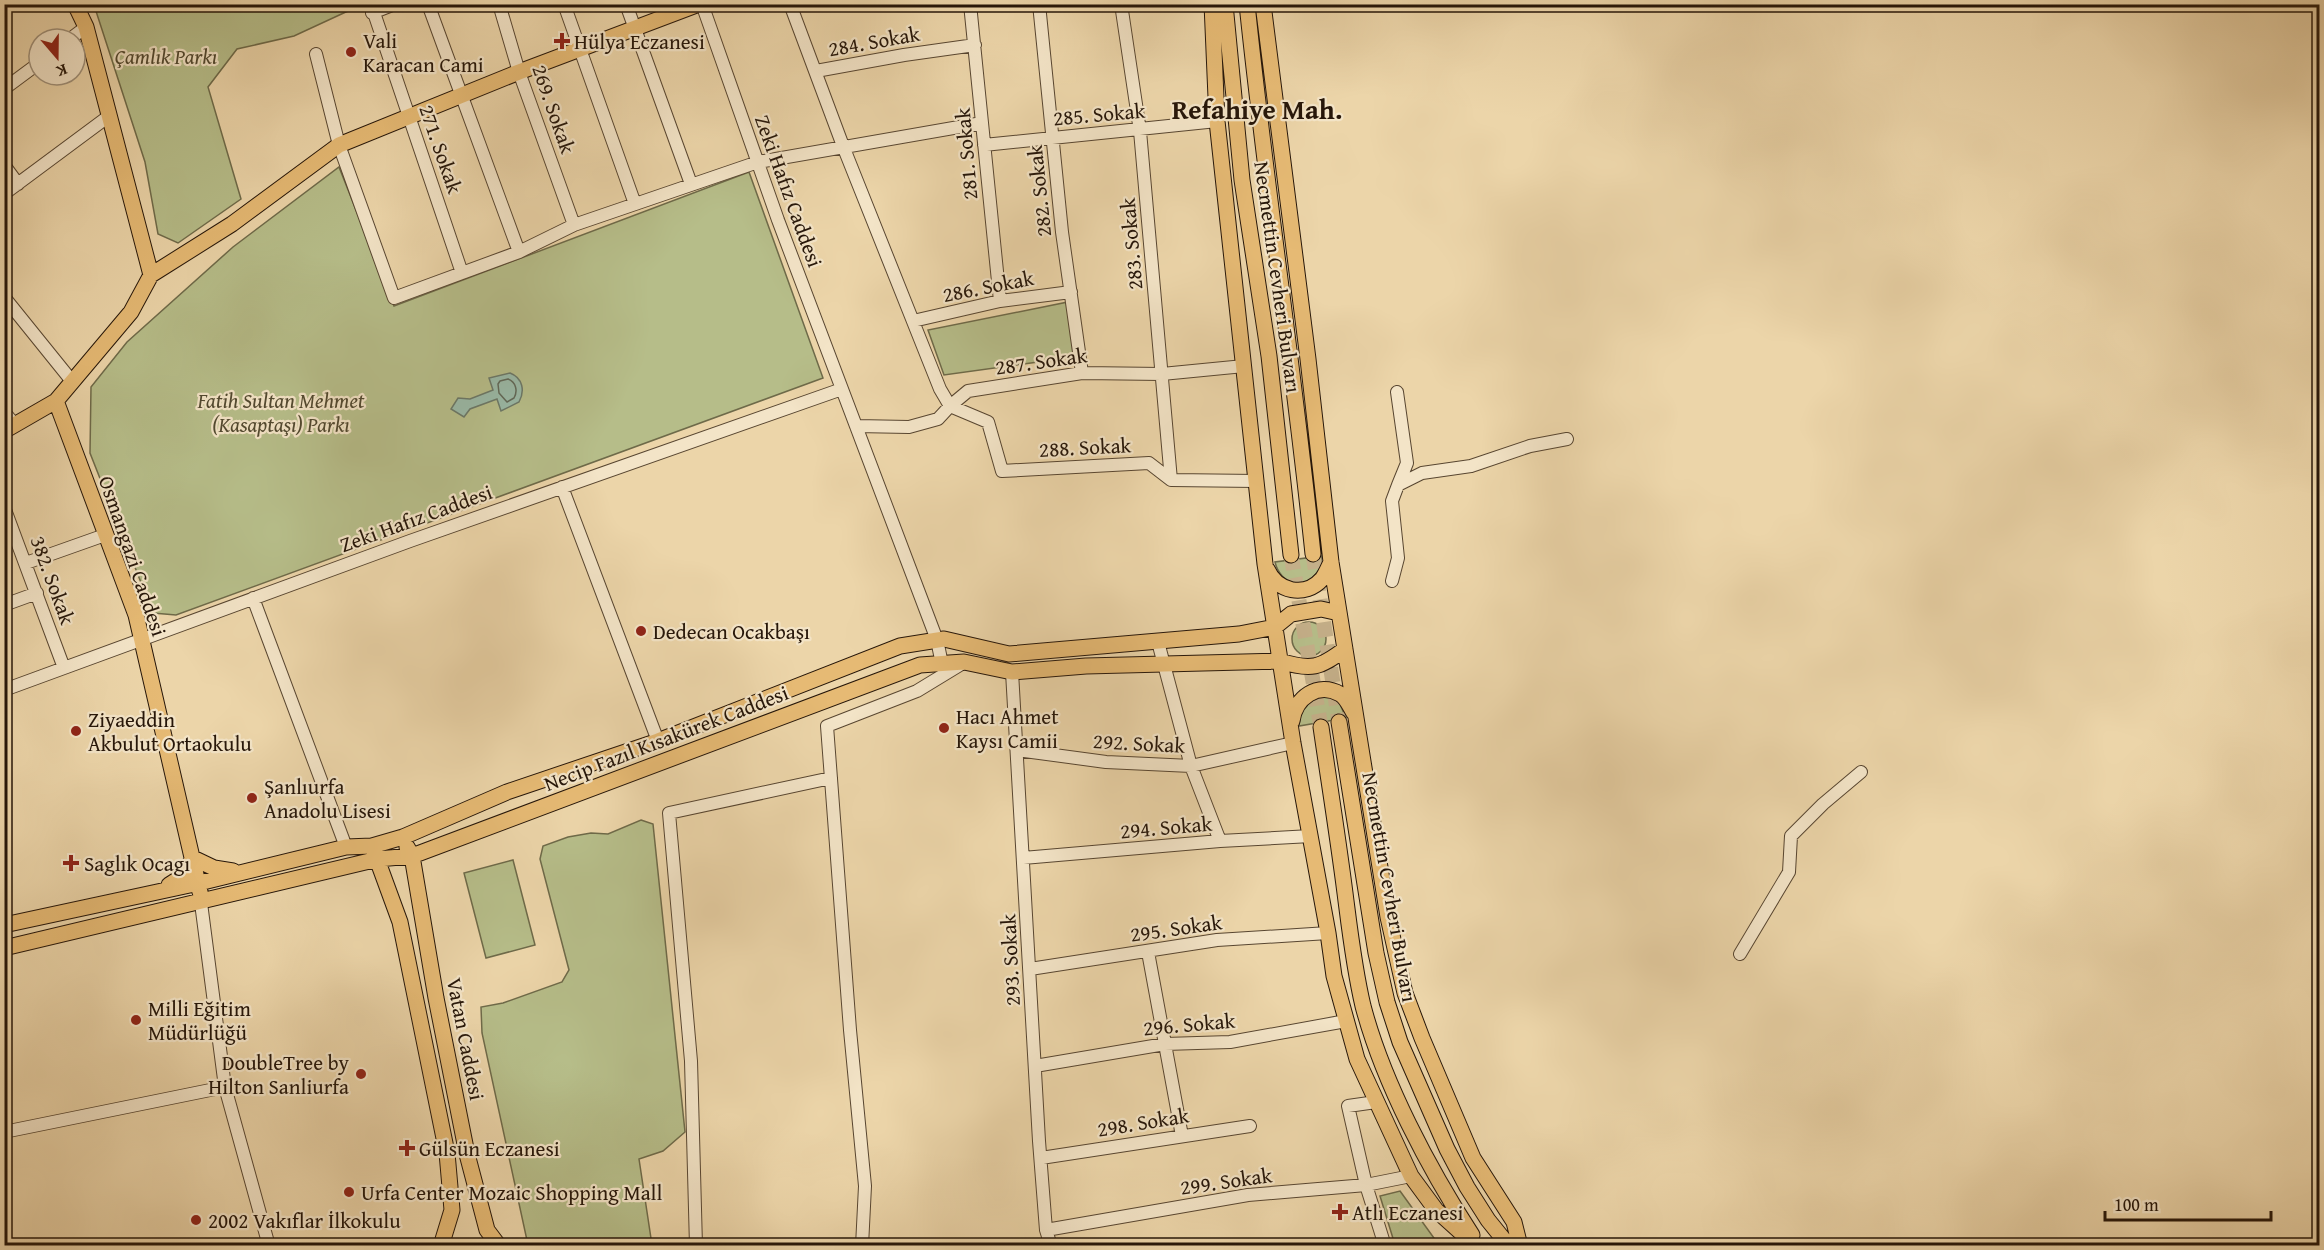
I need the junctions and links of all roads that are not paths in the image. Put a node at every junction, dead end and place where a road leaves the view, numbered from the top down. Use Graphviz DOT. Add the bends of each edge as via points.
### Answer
graph roads {
  1 [pos="75,4"];
  2 [pos="395,4"];
  3 [pos="428,4"];
  4 [pos="499,4"];
  5 [pos="564,4"];
  6 [pos="627,4"];
  7 [pos="700,4"];
  8 [pos="790,4"];
  9 [pos="970,4"];
  10 [pos="1039,4"];
  11 [pos="1121,4"];
  12 [pos="1212,4"];
  13 [pos="1225,4"];
  14 [pos="1247,4"];
  15 [pos="1263,4"];
  16 [pos="371,9"];
  17 [pos="86,27"];
  18 [pos="635,29"];
  19 [pos="87,31"];
  20 [pos="975,45"];
  21 [pos="579,51"];
  22 [pos="316,54"];
  23 [pos="816,71"];
  24 [pos="27,72"];
  25 [pos="519,72"];
  26 [pos="4,89"];
  27 [pos="462,96"];
  28 [pos="109,116"];
  29 [pos="409,116"];
  30 [pos="1216,122"];
  31 [pos="982,123"];
  32 [pos="1140,131"];
  33 [pos="1053,136"];
  34 [pos="984,145"];
  35 [pos="339,146"];
  36 [pos="843,146"];
  37 [pos="758,162"];
  38 [pos="4,165"];
  39 [pos="18,184"];
  40 [pos="691,184"];
  41 [pos="4,194"];
  42 [pos="635,204"];
  43 [pos="574,225"];
  44 [pos="519,252"];
  45 [pos="462,273"];
  46 [pos="151,275"];
  47 [pos="1071,292"];
  48 [pos="4,297"];
  49 [pos="1000,301"];
  50 [pos="913,321"];
  51 [pos="1244,366"];
  52 [pos="1082,373"];
  53 [pos="1162,374"];
  54 [pos="71,380"];
  55 [pos="842,389"];
  56 [pos="1397,392"];
  57 [pos="56,401"];
  58 [pos="950,406"];
  59 [pos="4,412"];
  60 [pos="856,426"];
  61 [pos="10,428"];
  62 [pos="1567,439"];
  63 [pos="1171,480"];
  64 [pos="1257,481"];
  65 [pos="1398,485"];
  66 [pos="562,488"];
  67 [pos="4,507"];
  68 [pos="105,535"];
  69 [pos="1313,554"];
  70 [pos="1291,555"];
  71 [pos="1331,562"];
  72 [pos="26,563"];
  73 [pos="1265,564"];
  74 [pos="1392,581"];
  75 [pos="37,593"];
  76 [pos="253,598"];
  77 [pos="4,605"];
  78 [pos="1339,613"];
  79 [pos="1275,627"];
  80 [pos="141,638"];
  81 [pos="937,640"];
  82 [pos="1158,642"];
  83 [pos="1345,649"];
  84 [pos="1280,661"];
  85 [pos="964,662"];
  86 [pos="942,664"];
  87 [pos="1164,664"];
  88 [pos="64,668"];
  89 [pos="1012,672"];
  90 [pos="4,690"];
  91 [pos="1357,718"];
  92 [pos="1339,723"];
  93 [pos="1321,727"];
  94 [pos="1292,735"];
  95 [pos="658,741"];
  96 [pos="1017,750"];
  97 [pos="1191,766"];
  98 [pos="1861,772"];
  99 [pos="831,778"];
  100 [pos="1311,836"];
  101 [pos="403,837"];
  102 [pos="1220,841"];
  103 [pos="346,847"];
  104 [pos="375,853"];
  105 [pos="412,856"];
  106 [pos="193,858"];
  107 [pos="1023,858"];
  108 [pos="263,868"];
  109 [pos="199,883"];
  110 [pos="160,891"];
  111 [pos="201,903"];
  112 [pos="4,925"];
  113 [pos="1328,933"];
  114 [pos="4,948"];
  115 [pos="1148,952"];
  116 [pos="1740,954"];
  117 [pos="1030,969"];
  118 [pos="1346,1021"];
  119 [pos="1166,1044"];
  120 [pos="1035,1066"];
  121 [pos="225,1087"];
  122 [pos="1376,1102"];
  123 [pos="1250,1126"];
  124 [pos="4,1132"];
  125 [pos="1182,1136"];
  126 [pos="1041,1158"];
  127 [pos="1411,1176"];
  128 [pos="1366,1185"];
  129 [pos="1046,1230"];
  130 [pos="269,1245"];
  131 [pos="441,1245"];
  132 [pos="499,1245"];
  133 [pos="696,1245"];
  134 [pos="862,1245"];
  135 [pos="1051,1245"];
  136 [pos="1384,1245"];
  137 [pos="1478,1245"];
  138 [pos="1509,1245"];
  139 [pos="1520,1245"];
  1 -- 17 [label="main road"];
  2 -- 16 [label="street"];
  3 -- 27 [label="street"];
  4 -- 25 [label="street, 269. Sokak"];
  5 -- 21 [label="street"];
  6 -- 18 [label="street"];
  7 -- 18 [label="main road"];
  7 -- 37 [label="street, Zeki Hafız Caddesi"];
  8 -- 23 [label="street"];
  9 -- 20 [label="street, 281. Sokak"];
  10 -- 33 [label="street, 282. Sokak"];
  11 -- 32 [label="street, 283. Sokak"];
  12 -- 30 [label="main road"];
  13 -- 70 [label="main road, Necmettin Cevheri Bulvarı" via="1242,180 1269,356"];
  14 -- 69 [label="main road, Necmettin Cevheri Bulvarı"];
  15 -- 71 [label="main road"];
  16 -- 29 [label="street, 271. Sokak"];
  18 -- 21 [label="main road"];
  18 -- 40 [label="street"];
  19 -- 28 [label="main road"];
  20 -- 23 [label="street, 284. Sokak"];
  20 -- 31 [label="street, 281. Sokak"];
  21 -- 25 [label="main road"];
  21 -- 42 [label="street"];
  22 -- 35 [label="street"];
  23 -- 36 [label="street"];
  24 -- 26 [label="street"];
  25 -- 27 [label="main road"];
  25 -- 43 [label="street, 269. Sokak"];
  27 -- 29 [label="main road"];
  27 -- 44 [label="street"];
  28 -- 39 [label="street"];
  28 -- 46 [label="main road"];
  29 -- 35 [label="main road"];
  29 -- 45 [label="street, 271. Sokak"];
  30 -- 32 [label="street, 285. Sokak"];
  30 -- 51 [label="main road"];
  31 -- 34 [label="street, 281. Sokak"];
  31 -- 36 [label="street"];
  32 -- 33 [label="street, 285. Sokak"];
  32 -- 53 [label="street, 283. Sokak"];
  33 -- 34 [label="street, 285. Sokak"];
  33 -- 47 [label="street, 282. Sokak"];
  34 -- 49 [label="street, 281. Sokak"];
  35 -- 45 [label="street" via="394,298"];
  35 -- 46 [label="main road" via="232,224"];
  36 -- 37 [label="street"];
  36 -- 50 [label="street"];
  37 -- 40 [label="street"];
  37 -- 55 [label="street, Zeki Hafız Caddesi"];
  38 -- 39 [label="street"];
  39 -- 41 [label="street"];
  40 -- 42 [label="street"];
  42 -- 43 [label="street"];
  43 -- 44 [label="street"];
  44 -- 45 [label="street"];
  46 -- 54 [label="main road" via="131,312"];
  47 -- 49 [label="street, 286. Sokak"];
  47 -- 52 [label="street, 282. Sokak"];
  48 -- 54 [label="street"];
  49 -- 50 [label="street, 286. Sokak"];
  50 -- 58 [label="street"];
  51 -- 53 [label="street, 287. Sokak"];
  51 -- 64 [label="main road"];
  52 -- 53 [label="street, 287. Sokak"];
  52 -- 58 [label="street, 287. Sokak" via="968,392"];
  53 -- 63 [label="street, 283. Sokak"];
  54 -- 57 [label="main road"];
  55 -- 60 [label="street, Zeki Hafız Caddesi"];
  55 -- 66 [label="street, Zeki Hafız Caddesi"];
  56 -- 65 [label="street" via="1407,463"];
  57 -- 61 [label="main road"];
  57 -- 68 [label="main road, Osmangazi Caddesi"];
  58 -- 60 [label="street, 287. Sokak" via="938,420 909,427"];
  58 -- 63 [label="street, 288. Sokak" via="988,422 1002,471 1149,463"];
  59 -- 61 [label="street"];
  60 -- 81 [label="street, Zeki Hafız Caddesi"];
  62 -- 65 [label="street" via="1471,466 1422,473"];
  63 -- 64 [label="street"];
  64 -- 73 [label="main road"];
  65 -- 74 [label="street" via="1392,501 1398,558"];
  66 -- 76 [label="street, Zeki Hafız Caddesi"];
  66 -- 95 [label="street"];
  67 -- 72 [label="street, 382. Sokak"];
  68 -- 72 [label="street"];
  68 -- 80 [label="main road, Osmangazi Caddesi"];
  71 -- 73 [label="main road" via="1320,581 1297,591 1279,585"];
  71 -- 78 [label="main road"];
  72 -- 75 [label="street, 382. Sokak"];
  73 -- 79 [label="main road"];
  75 -- 77 [label="street"];
  75 -- 88 [label="street, 382. Sokak"];
  76 -- 80 [label="street, Zeki Hafız Caddesi"];
  76 -- 103 [label="street"];
  78 -- 79 [label="main road, Necip Fazıl Kısakürek Caddesi" via="1321,609 1291,614"];
  78 -- 83 [label="main road"];
  79 -- 82 [label="main road, Necip Fazıl Kısakürek Caddesi"];
  79 -- 84 [label="main road"];
  80 -- 88 [label="street, Zeki Hafız Caddesi"];
  80 -- 106 [label="main road, Osmangazi Caddesi"];
  81 -- 82 [label="main road, Necip Fazıl Kısakürek Caddesi" via="1009,654"];
  81 -- 86 [label="street, Zeki Hafız Caddesi"];
  81 -- 95 [label="main road, Necip Fazıl Kısakürek Caddesi" via="900,646"];
  82 -- 87 [label="street"];
  83 -- 84 [label="main road, Necip Fazıl Kısakürek Caddesi" via="1325,664 1301,668"];
  83 -- 91 [label="main road"];
  84 -- 87 [label="main road, Necip Fazıl Kısakürek Caddesi"];
  84 -- 94 [label="main road"];
  85 -- 86 [label="main road, Necip Fazıl Kısakürek Caddesi"];
  85 -- 89 [label="main road, Necip Fazıl Kısakürek Caddesi"];
  85 -- 99 [label="street" via="917,691 827,726"];
  86 -- 105 [label="main road, Necip Fazıl Kısakürek Caddesi" via="920,665"];
  87 -- 89 [label="main road, Necip Fazıl Kısakürek Caddesi"];
  87 -- 97 [label="street"];
  88 -- 90 [label="street, Zeki Hafız Caddesi"];
  89 -- 96 [label="street, 293. Sokak"];
  91 -- 94 [label="main road" via="1339,694 1326,690 1310,693 1300,699 1293,711"];
  91 -- 139 [label="main road" via="1371,821 1405,993 1473,1158 1514,1222"];
  92 -- 138 [label="main road, Necmettin Cevheri Bulvarı" via="1376,953 1400,1042 1447,1149 1472,1195"];
  93 -- 137 [label="main road, Necmettin Cevheri Bulvarı" via="1352,960 1364,1008 1400,1104 1447,1196"];
  94 -- 97 [label="street, 292. Sokak"];
  94 -- 100 [label="main road"];
  95 -- 101 [label="main road, Necip Fazıl Kısakürek Caddesi" via="507,792"];
  96 -- 97 [label="street, 292. Sokak" via="1106,762"];
  96 -- 107 [label="street, 293. Sokak"];
  97 -- 102 [label="street"];
  98 -- 116 [label="street" via="1791,836 1789,872"];
  99 -- 133 [label="street" via="669,813 691,1061"];
  99 -- 134 [label="street" via="865,1186"];
  100 -- 102 [label="street, 294. Sokak"];
  100 -- 113 [label="main road"];
  101 -- 104 [label="main road, Necip Fazıl Kısakürek Caddesi"];
  101 -- 105 [label="main road, Vatan Caddesi"];
  102 -- 107 [label="street, 294. Sokak"];
  103 -- 104 [label="main road, Necip Fazıl Kısakürek Caddesi"];
  103 -- 108 [label="main road, Necip Fazıl Kısakürek Caddesi"];
  104 -- 105 [label="main road, Necip Fazıl Kısakürek Caddesi"];
  104 -- 111 [label="main road, Necip Fazıl Kısakürek Caddesi"];
  104 -- 131 [label="main road, Vatan Caddesi" via="400,922 447,1153 452,1210"];
  105 -- 132 [label="main road, Vatan Caddesi" via="435,998 467,1154 487,1230"];
  106 -- 108 [label="main road" via="214,868 233,871"];
  106 -- 109 [label="main road, Osmangazi Caddesi"];
  106 -- 110 [label="main road" via="183,876"];
  107 -- 117 [label="street, 293. Sokak"];
  108 -- 109 [label="main road, Necip Fazıl Kısakürek Caddesi"];
  109 -- 110 [label="main road, Necip Fazıl Kısakürek Caddesi"];
  109 -- 111 [label="main road, Osmangazi Caddesi"];
  110 -- 112 [label="main road, Necip Fazıl Kısakürek Caddesi"];
  111 -- 114 [label="main road, Necip Fazıl Kısakürek Caddesi"];
  111 -- 121 [label="street"];
  113 -- 115 [label="street, 295. Sokak" via="1217,940"];
  113 -- 118 [label="main road"];
  115 -- 117 [label="street, 295. Sokak"];
  115 -- 119 [label="street"];
  117 -- 120 [label="street, 293. Sokak"];
  118 -- 119 [label="street, 296. Sokak" via="1230,1042"];
  118 -- 122 [label="main road"];
  119 -- 120 [label="street, 296. Sokak"];
  119 -- 125 [label="street"];
  120 -- 126 [label="street, 293. Sokak"];
  121 -- 124 [label="street"];
  121 -- 130 [label="street"];
  122 -- 127 [label="main road"];
  122 -- 128 [label="street" via="1348,1106"];
  123 -- 125 [label="street, 298. Sokak"];
  125 -- 126 [label="street, 298. Sokak"];
  126 -- 129 [label="street, 293. Sokak"];
  127 -- 128 [label="street, 299. Sokak"];
  127 -- 137 [label="main road" via="1436,1210"];
  128 -- 129 [label="street, 299. Sokak" via="1248,1195"];
  128 -- 136 [label="street"];
  129 -- 135 [label="street, 293. Sokak"];
}
